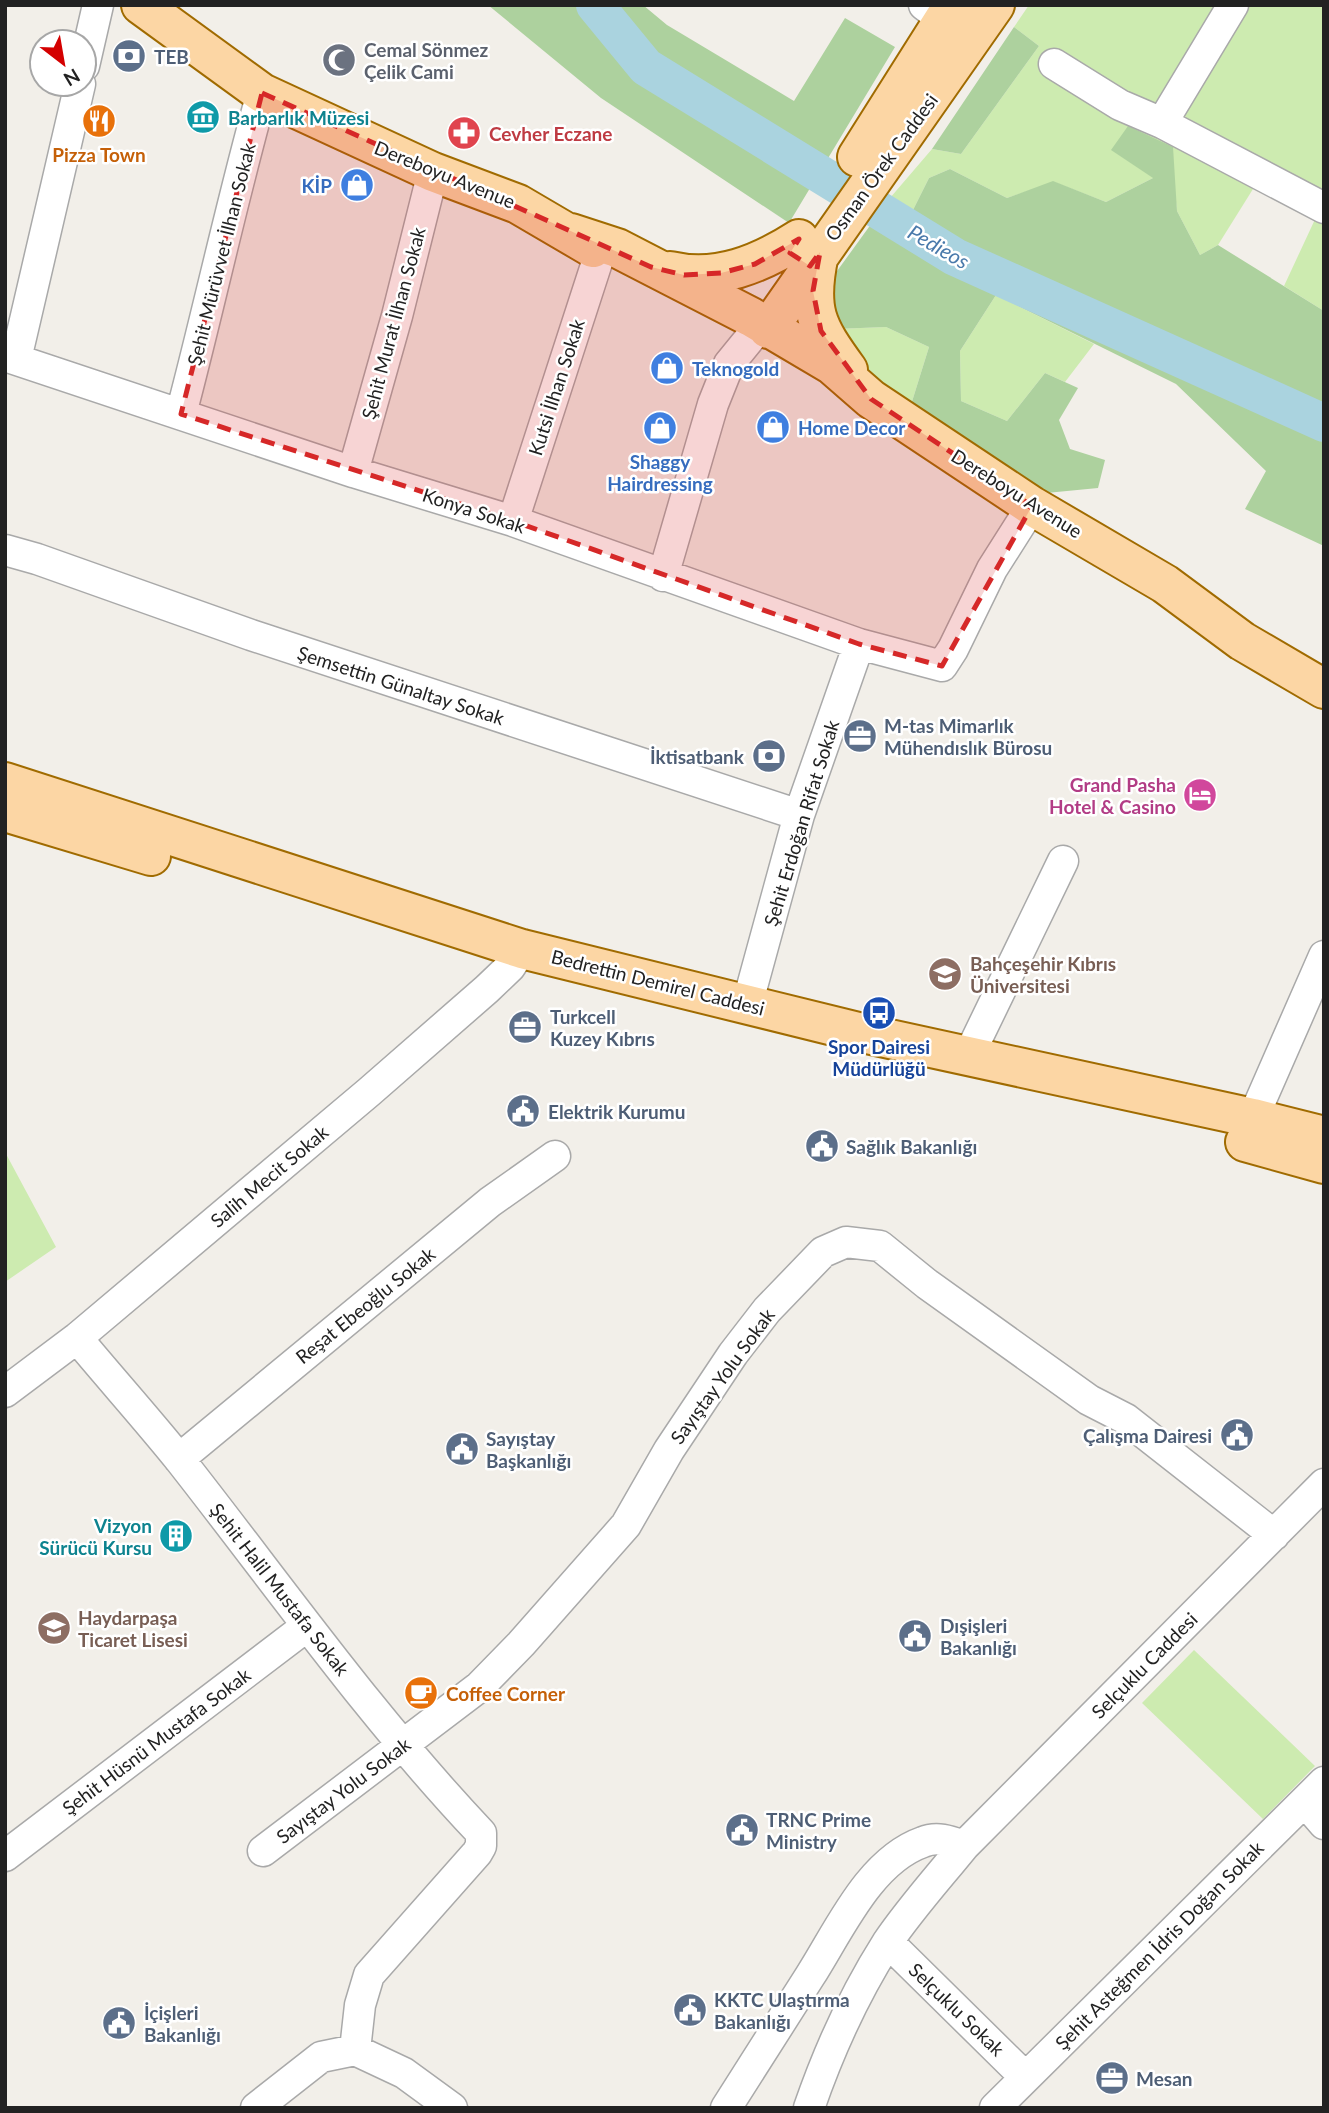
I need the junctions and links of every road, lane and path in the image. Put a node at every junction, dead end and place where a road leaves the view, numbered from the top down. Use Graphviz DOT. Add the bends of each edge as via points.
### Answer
graph roads {
  1 [pos="98,5"];
  2 [pos="141,5"];
  3 [pos="995,5"];
  4 [pos="1233,5"];
  5 [pos="940,10"];
  6 [pos="93,28"];
  7 [pos="1054,64"];
  8 [pos="262,93"];
  9 [pos="76,98"];
  10 [pos="1162,123"];
  11 [pos="875,153"];
  12 [pos="433,172"];
  13 [pos="1324,208"];
  14 [pos="817,235"];
  15 [pos="585,243"];
  16 [pos="651,267"];
  17 [pos="756,327"];
  18 [pos="11,358"];
  19 [pos="872,399"];
  20 [pos="180,414"];
  21 [pos="353,472"];
  22 [pos="1032,506"];
  23 [pos="513,522"];
  24 [pos="5,550"];
  25 [pos="663,576"];
  26 [pos="1165,584"];
  27 [pos="859,644"];
  28 [pos="1324,659"];
  29 [pos="1324,689"];
  30 [pos="5,782"];
  31 [pos="5,812"];
  32 [pos="799,815"];
  33 [pos="1063,862"];
  34 [pos="1324,956"];
  35 [pos="516,958"];
  36 [pos="747,1004"];
  37 [pos="969,1055"];
  38 [pos="1253,1118"];
  39 [pos="1324,1136"];
  40 [pos="555,1156"];
  41 [pos="1324,1164"];
  42 [pos="77,1338"];
  43 [pos="5,1392"];
  44 [pos="179,1459"];
  45 [pos="1324,1484"];
  46 [pos="1274,1535"];
  47 [pos="307,1626"];
  48 [pos="404,1745"];
  49 [pos="1317,1803"];
  50 [pos="964,1846"];
  51 [pos="262,1851"];
  52 [pos="5,1856"];
  53 [pos="888,1942"];
  54 [pos="355,2050"];
  55 [pos="1025,2077"];
  56 [pos="256,2108"];
  57 [pos="452,2108"];
  58 [pos="726,2108"];
  59 [pos="809,2108"];
  60 [pos="995,2108"];
  1 -- 6 [label="street"];
  2 -- 8 [label="main road, Dereboyu Avenue"];
  3 -- 11 [label="main road, Osman Örek Caddesi" via="975,36"];
  4 -- 10 [label="street"];
  5 -- 11 [label="main road, Osman Örek Caddesi"];
  7 -- 10 [label="street" via="1120,105"];
  8 -- 12 [label="main road, Dereboyu Avenue"];
  8 -- 20 [label="street, Şehit Mürüvvet İlhan Sokak"];
  9 -- 18 [label="street"];
  10 -- 13 [label="street"];
  11 -- 14 [label="main road, Osman Örek Caddesi"];
  12 -- 15 [label="main road, Dereboyu Avenue" via="518,204"];
  12 -- 21 [label="street, Şehit Murat İlhan Sokak"];
  14 -- 16 [label="main road" via="755,264 721,273 684,275"];
  14 -- 17 [label="main road, Osman Örek Caddesi"];
  14 -- 19 [label="main road" via="814,291 821,331"];
  15 -- 16 [label="main road, Dereboyu Avenue" via="617,247"];
  15 -- 17 [label="main road, Dereboyu Avenue" via="718,314"];
  15 -- 23 [label="street, Kutsi İlhan Sokak"];
  16 -- 17 [label="main road, Dereboyu Avenue"];
  17 -- 19 [label="main road, Dereboyu Avenue"];
  17 -- 25 [label="street" via="729,364 713,404"];
  18 -- 20 [label="street, Konya Sokak"];
  19 -- 22 [label="main road, Dereboyu Avenue"];
  20 -- 21 [label="street, Konya Sokak"];
  21 -- 23 [label="street, Konya Sokak"];
  22 -- 26 [label="main road, Dereboyu Avenue"];
  22 -- 27 [label="street, Konya Sokak" via="992,569 942,666"];
  23 -- 25 [label="street, Konya Sokak"];
  24 -- 32 [label="street, Şemsettin Günaltay Sokak"];
  25 -- 27 [label="street, Konya Sokak"];
  26 -- 28 [label="main road, Dereboyu Avenue" via="1264,624"];
  26 -- 29 [label="main road, Dereboyu Avenue" via="1242,641"];
  27 -- 32 [label="street, Şehit Erdoğan Rifat Sokak"];
  30 -- 35 [label="main road, Bedrettin Demirel Caddesi"];
  31 -- 35 [label="main road, Bedrettin Demirel Caddesi"];
  32 -- 36 [label="street, Şehit Erdoğan Rifat Sokak"];
  33 -- 37 [label="street"];
  34 -- 38 [label="street"];
  35 -- 36 [label="main road, Bedrettin Demirel Caddesi"];
  35 -- 41 [label="main road, Bedrettin Demirel Caddesi" via="856,1052"];
  35 -- 42 [label="street, Salih Mecit Sokak" via="369,1092"];
  36 -- 37 [label="main road, Bedrettin Demirel Caddesi"];
  37 -- 38 [label="main road, Bedrettin Demirel Caddesi"];
  38 -- 39 [label="main road, Bedrettin Demirel Caddesi"];
  40 -- 44 [label="street, Reşat Ebeoğlu Sokak" via="480,1211"];
  42 -- 43 [label="street, Salih Mecit Sokak"];
  42 -- 44 [label="street, Şehit Halil Mustafa Sokak"];
  44 -- 47 [label="street, Şehit Halil Mustafa Sokak"];
  45 -- 46 [label="street, Selçuklu Caddesi"];
  46 -- 48 [label="street, Sayıştay Yolu Sokak" via="1126,1419 1089,1400 880,1246 846,1242 823,1252 767,1310 669,1450 626,1525 599,1558 480,1687"];
  46 -- 50 [label="street, Selçuklu Caddesi"];
  47 -- 48 [label="street, Şehit Halil Mustafa Sokak"];
  47 -- 52 [label="street, Şehit Hüsnü Mustafa Sokak"];
  48 -- 51 [label="street, Sayıştay Yolu Sokak"];
  48 -- 54 [label="street, Şehit Halil Mustafa Sokak" via="483,1840 477,1853 369,1975"];
  49 -- 55 [label="street, Şehit Asteğmen İdris Doğan Sokak"];
  50 -- 53 [label="street, Selçuklu Caddesi"];
  50 -- 58 [label="street" via="943,1839 923,1841 882,1869 853,1905"];
  53 -- 55 [label="street, Selçuklu Sokak"];
  53 -- 59 [label="street, Selçuklu Caddesi" via="850,2007"];
  54 -- 56 [label="street" via="321,2057"];
  54 -- 57 [label="street" via="404,2073"];
  55 -- 60 [label="street, Şehit Asteğmen İdris Doğan Sokak"];
}
